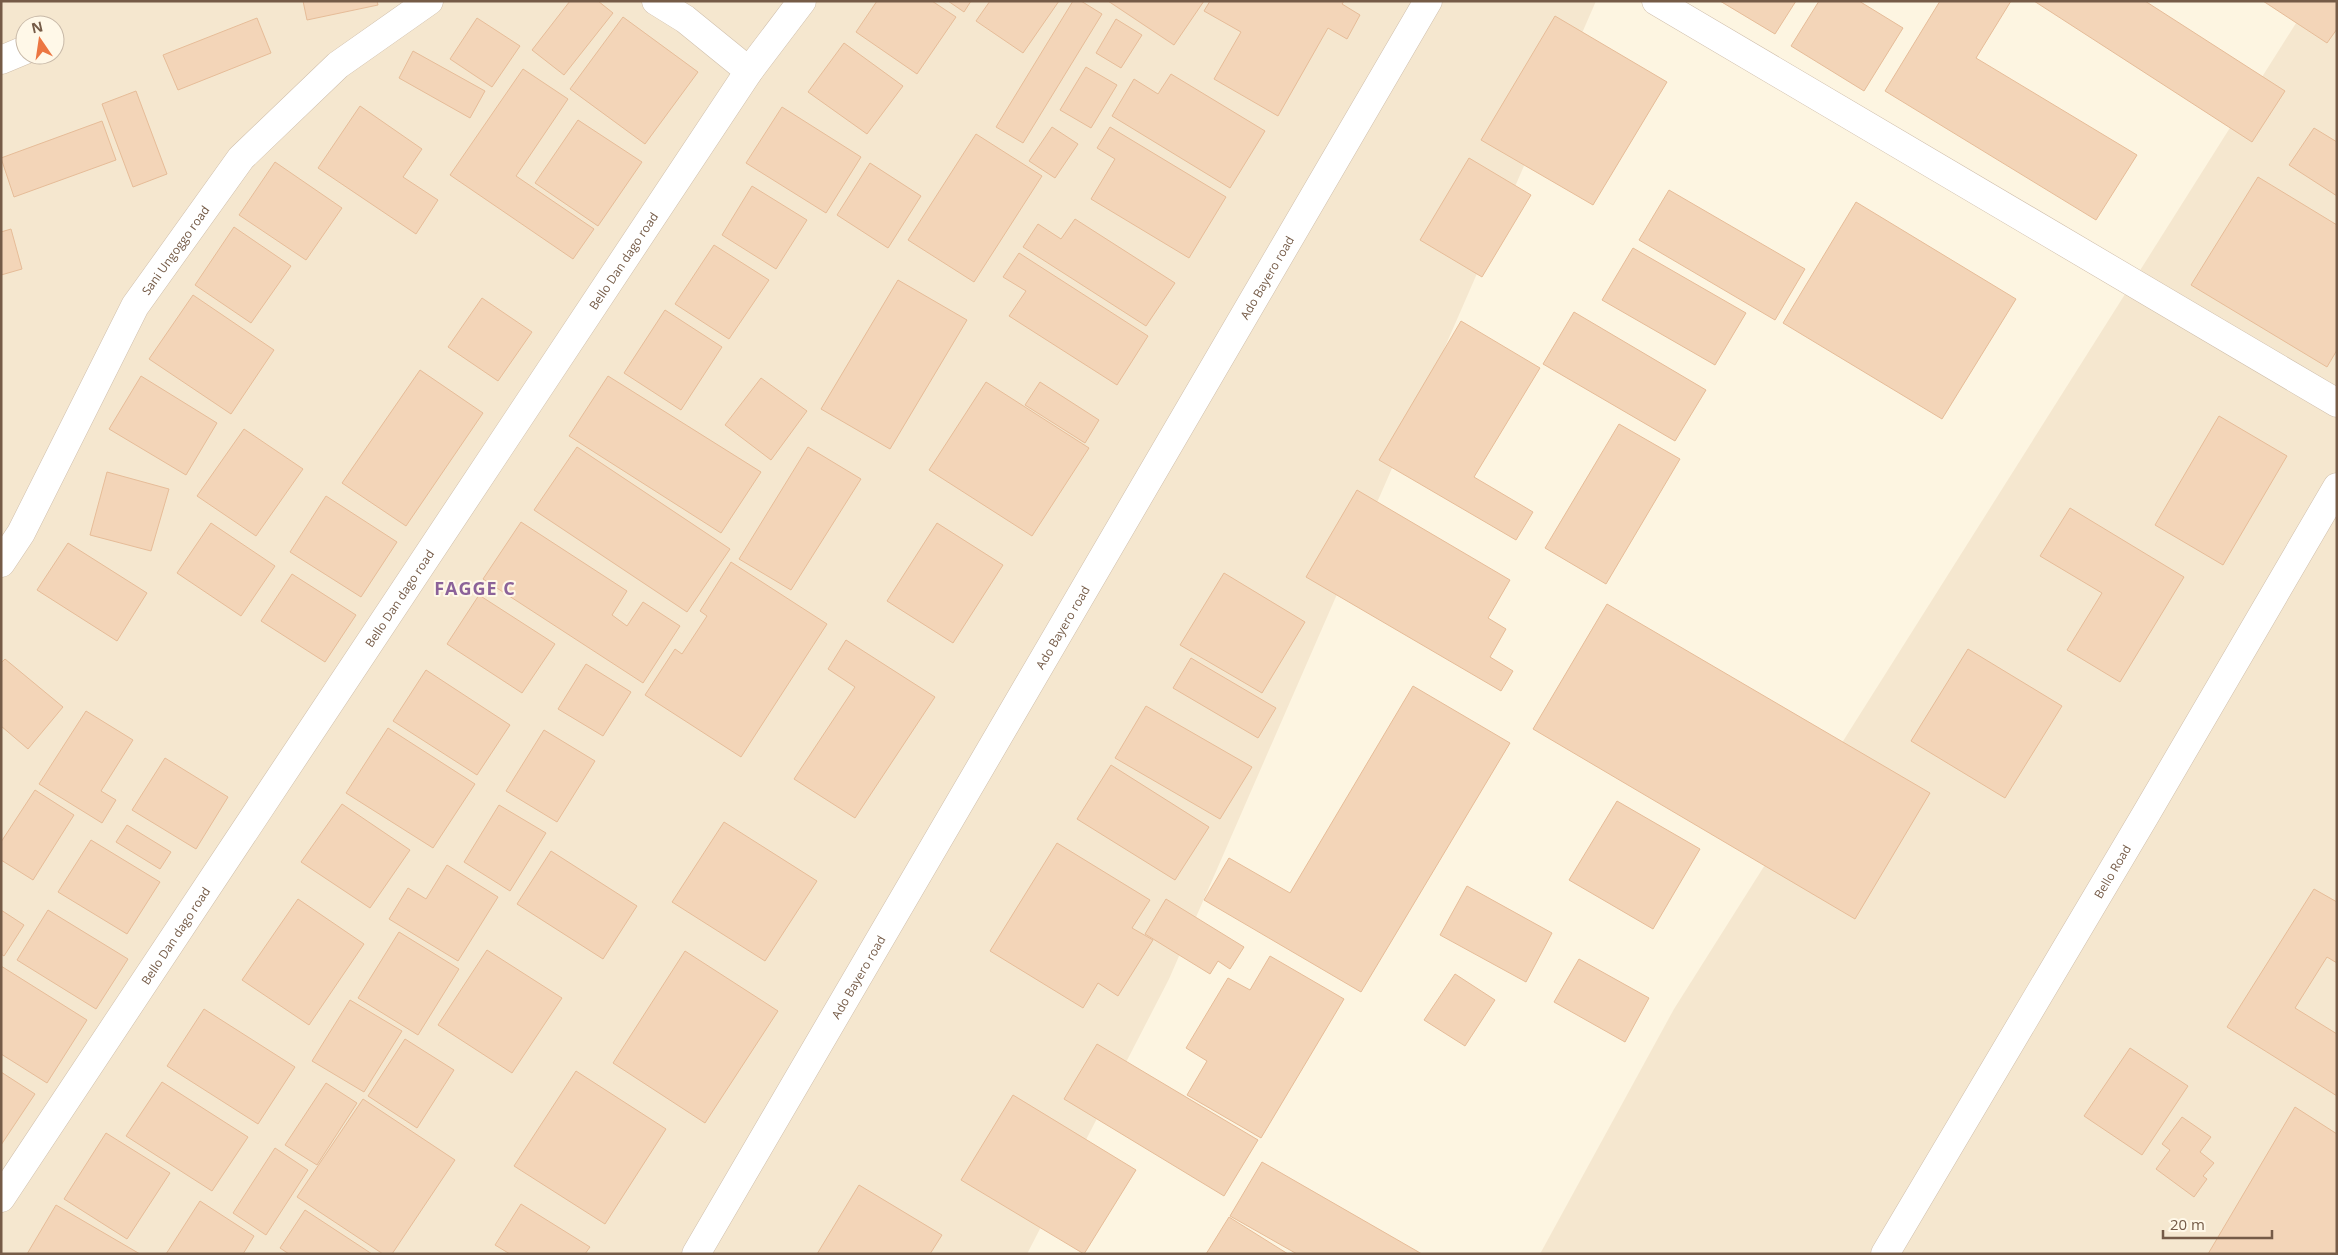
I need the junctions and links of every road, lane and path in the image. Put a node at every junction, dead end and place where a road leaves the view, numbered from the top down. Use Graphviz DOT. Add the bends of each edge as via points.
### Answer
graph roads {
  1 [pos="429,1"];
  2 [pos="656,1"];
  3 [pos="802,1"];
  4 [pos="1428,1"];
  5 [pos="1656,1"];
  6 [pos="15,54"];
  7 [pos="1,60"];
  8 [pos="749,71"];
  9 [pos="2337,403"];
  10 [pos="2337,487"];
  11 [pos="1,562"];
  12 [pos="1,1198"];
  13 [pos="696,1254"];
  14 [pos="1885,1254"];
  1 -- 11 [label="street, Sani Ungoggo road" via="338,65 241,158 135,306 21,533"];
  2 -- 8 [label="street" via="685,19"];
  3 -- 8 [label="street, Bello Dan dago road"];
  4 -- 13 [label="street, Ado Bayero road"];
  5 -- 9 [label="street"];
  6 -- 7 [label="street"];
  8 -- 12 [label="street, Bello Dan dago road"];
  10 -- 14 [label="street, Bello Road"];
}
